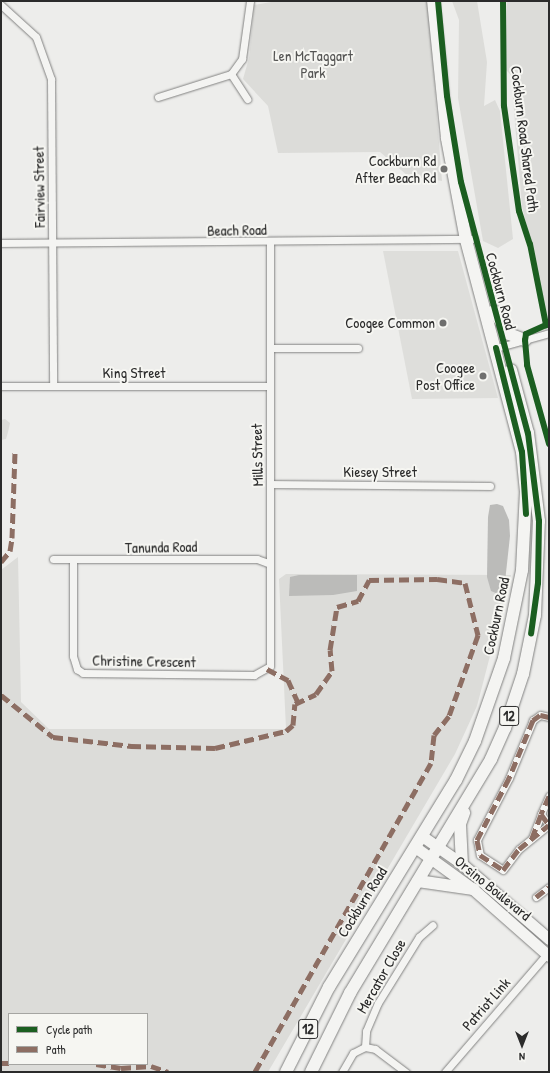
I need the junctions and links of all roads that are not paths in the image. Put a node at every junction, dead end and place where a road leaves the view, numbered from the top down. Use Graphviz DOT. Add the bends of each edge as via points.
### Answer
graph roads {
  1 [pos="250,1"];
  2 [pos="433,1"];
  3 [pos="438,1"];
  4 [pos="1,5"];
  5 [pos="231,74"];
  6 [pos="158,97"];
  7 [pos="247,99"];
  8 [pos="470,240"];
  9 [pos="270,242"];
  10 [pos="1,243"];
  11 [pos="54,244"];
  12 [pos="494,311"];
  13 [pos="549,333"];
  14 [pos="525,340"];
  15 [pos="500,347"];
  16 [pos="270,348"];
  17 [pos="358,348"];
  18 [pos="1,386"];
  19 [pos="53,386"];
  20 [pos="268,386"];
  21 [pos="270,484"];
  22 [pos="490,486"];
  23 [pos="53,559"];
  24 [pos="73,561"];
  25 [pos="268,563"];
  26 [pos="270,666"];
  27 [pos="549,717"];
  28 [pos="471,793"];
  29 [pos="549,796"];
  30 [pos="541,814"];
  31 [pos="549,825"];
  32 [pos="422,836"];
  33 [pos="532,838"];
  34 [pos="439,846"];
  35 [pos="415,847"];
  36 [pos="431,858"];
  37 [pos="462,864"];
  38 [pos="418,881"];
  39 [pos="549,887"];
  40 [pos="473,889"];
  41 [pos="536,897"];
  42 [pos="434,925"];
  43 [pos="549,939"];
  44 [pos="548,954"];
  45 [pos="365,1047"];
  46 [pos="286,1072"];
  47 [pos="311,1072"];
  48 [pos="342,1072"];
  49 [pos="406,1072"];
  50 [pos="445,1072"];
  1 -- 5 [label="street" via="242,59"];
  2 -- 8 [label="main road, Cockburn Road / 12" via="447,138"];
  3 -- 8 [label="main road, Cockburn Road / 12" via="454,148"];
  4 -- 11 [label="street, Fairview Street" via="33,33 49,68"];
  5 -- 6 [label="street"];
  5 -- 7 [label="street"];
  8 -- 9 [label="street, Beach Road"];
  8 -- 12 [label="main road, Cockburn Road / 12"];
  8 -- 15 [label="main road, Cockburn Road / 12"];
  9 -- 11 [label="street, Beach Road"];
  9 -- 16 [label="street, Mills Street"];
  10 -- 11 [label="street, Beach Road"];
  11 -- 19 [label="street, Fairview Street"];
  12 -- 14 [label="main road" via="509,334"];
  12 -- 15 [label="main road, Cockburn Road / 12"];
  13 -- 14 [label="street"];
  14 -- 15 [label="street"];
  15 -- 28 [label="main road, Cockburn Road / 12" via="528,433 539,521 538,583 520,681 505,728"];
  15 -- 32 [label="main road, Cockburn Road / 12" via="514,411 526,492 518,597 485,719 456,780"];
  16 -- 17 [label="street"];
  16 -- 20 [label="street, Mills Street"];
  18 -- 19 [label="street, King Street"];
  19 -- 20 [label="street, King Street"];
  20 -- 21 [label="street, Mills Street"];
  21 -- 22 [label="street, Kiesey Street"];
  21 -- 25 [label="street, Mills Street"];
  23 -- 24 [label="street, Tanunda Road"];
  24 -- 25 [label="street, Tanunda Road" via="257,559"];
  24 -- 26 [label="street, Christine Crescent" via="73,656 77,669 83,673 254,675"];
  25 -- 26 [label="street, Mills Street" via="272,572"];
  27 -- 33 [label="street" via="540,715 533,720 509,778 477,840 480,855 498,869 510,864"];
  28 -- 34 [label="main road, Cockburn Road / 12"];
  28 -- 37 [label="main road" via="460,824"];
  29 -- 30 [label="street"];
  30 -- 31 [label="street"];
  30 -- 33 [label="street"];
  31 -- 33 [label="street"];
  32 -- 34 [label="main road, Orsino Boulevard"];
  32 -- 35 [label="main road, Cockburn Road / 12"];
  34 -- 36 [label="main road, Cockburn Road / 12"];
  34 -- 37 [label="main road, Orsino Boulevard"];
  35 -- 36 [label="main road, Orsino Boulevard"];
  35 -- 46 [label="main road, Cockburn Road / 12" via="329,986"];
  36 -- 38 [label="main road, Cockburn Road / 12"];
  36 -- 40 [label="main road, Orsino Boulevard"];
  37 -- 43 [label="main road, Orsino Boulevard"];
  38 -- 40 [label="main road"];
  38 -- 47 [label="main road, Cockburn Road / 12" via="350,993"];
  39 -- 41 [label="street"];
  40 -- 44 [label="main road, Orsino Boulevard"];
  42 -- 45 [label="street, Mercator Close" via="419,937 378,1003 366,1031"];
  44 -- 50 [label="street, Patriot Link"];
  45 -- 48 [label="street" via="353,1053"];
  45 -- 49 [label="street" via="375,1049"];
}
